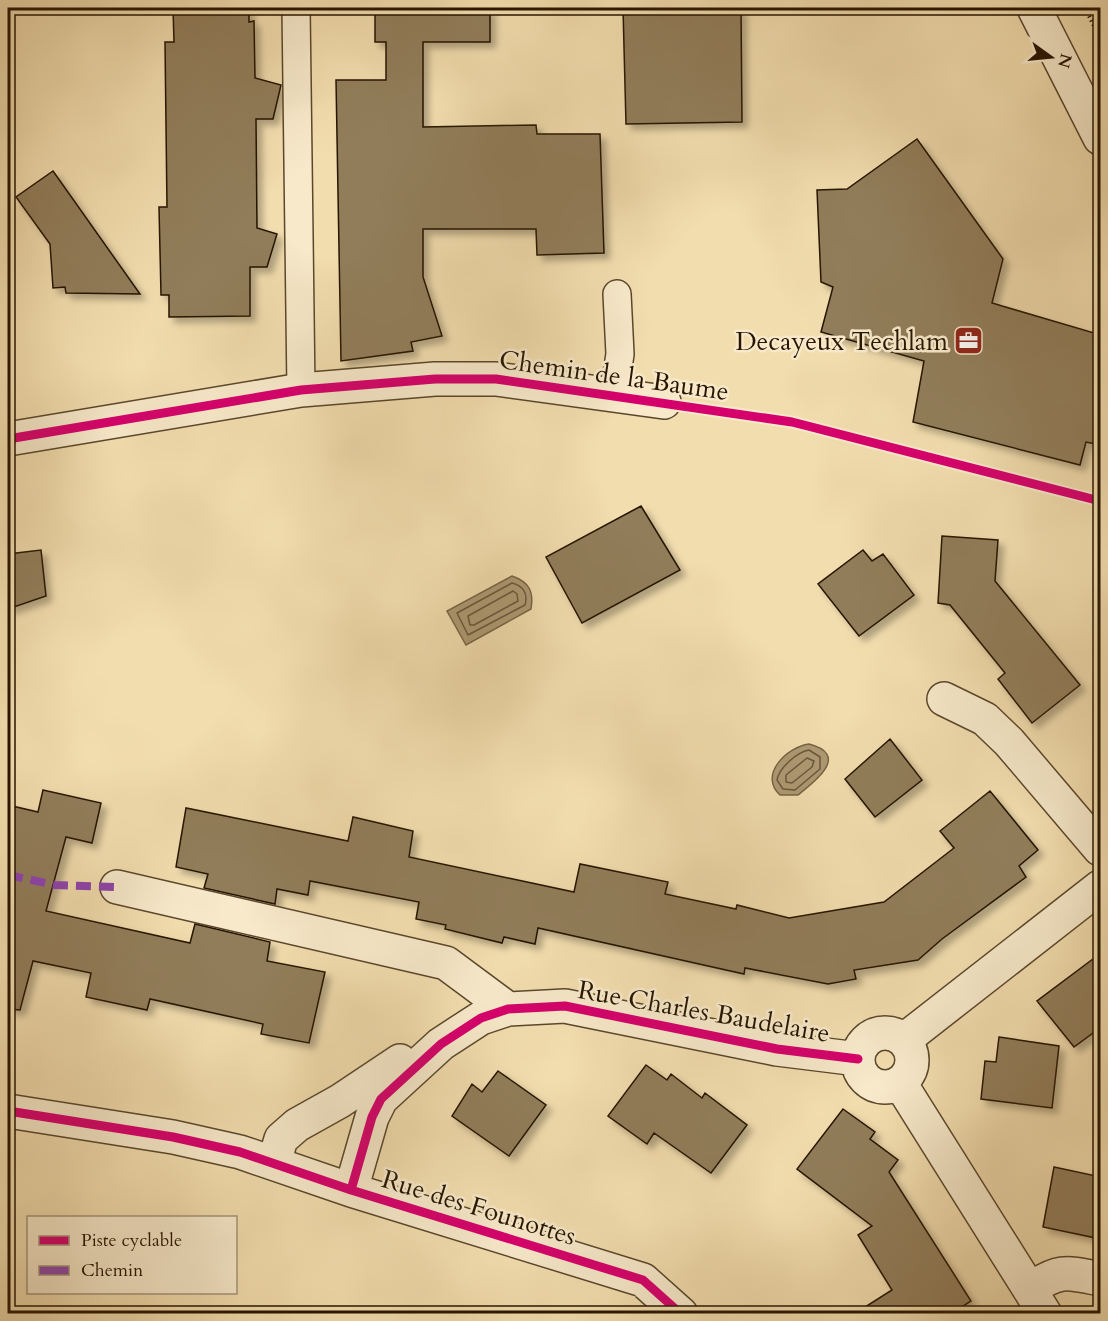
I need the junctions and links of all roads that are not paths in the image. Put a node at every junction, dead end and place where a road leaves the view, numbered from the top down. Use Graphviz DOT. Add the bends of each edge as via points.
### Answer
graph roads {
  1 [pos="296,8"];
  2 [pos="1034,8"];
  3 [pos="1101,138"];
  4 [pos="617,294"];
  5 [pos="301,390"];
  6 [pos="614,395"];
  7 [pos="664,402"];
  8 [pos="8,439"];
  9 [pos="944,699"];
  10 [pos="1101,849"];
  11 [pos="117,887"];
  12 [pos="1101,887"];
  13 [pos="508,1009"];
  14 [pos="904,1040"];
  15 [pos="441,1044"];
  16 [pos="858,1059"];
  17 [pos="900,1083"];
  18 [pos="8,1111"];
  19 [pos="274,1163"];
  20 [pos="351,1190"];
  21 [pos="1101,1279"];
  22 [pos="1037,1301"];
  23 [pos="681,1314"];
  1 -- 5 [label="lane"];
  2 -- 3 [label="street"];
  4 -- 6 [label="lane" via="620,354"];
  5 -- 6 [label="street, Chemin de la Baume" via="435,379 496,379"];
  5 -- 8 [label="street, Chemin de la Baume"];
  6 -- 7 [label="street, Chemin de la Baume"];
  9 -- 10 [label="street" via="985,719 1010,742"];
  11 -- 13 [label="street" via="446,963"];
  12 -- 14 [label="street"];
  13 -- 15 [label="street, Rue Charles Baudelaire" via="481,1018"];
  13 -- 16 [label="street, Rue Charles Baudelaire" via="565,1006 777,1050"];
  14 -- 16 [label="street" via="892,1033 875,1034 861,1046"];
  14 -- 17 [label="street" via="912,1051 912,1060 911,1069"];
  15 -- 19 [label="street, Rue Charles Baudelaire" via="396,1063 297,1125 281,1139"];
  15 -- 20 [label="street, Rue Charles Baudelaire" via="381,1099"];
  16 -- 17 [label="street" via="860,1072 873,1085"];
  17 -- 22 [label="street"];
  18 -- 19 [label="street, Rue des Founottes" via="173,1137"];
  19 -- 20 [label="street, Rue des Founottes"];
  20 -- 23 [label="street, Rue des Founottes" via="643,1280"];
  21 -- 22 [label="street" via="1075,1273 1053,1274"];
}
